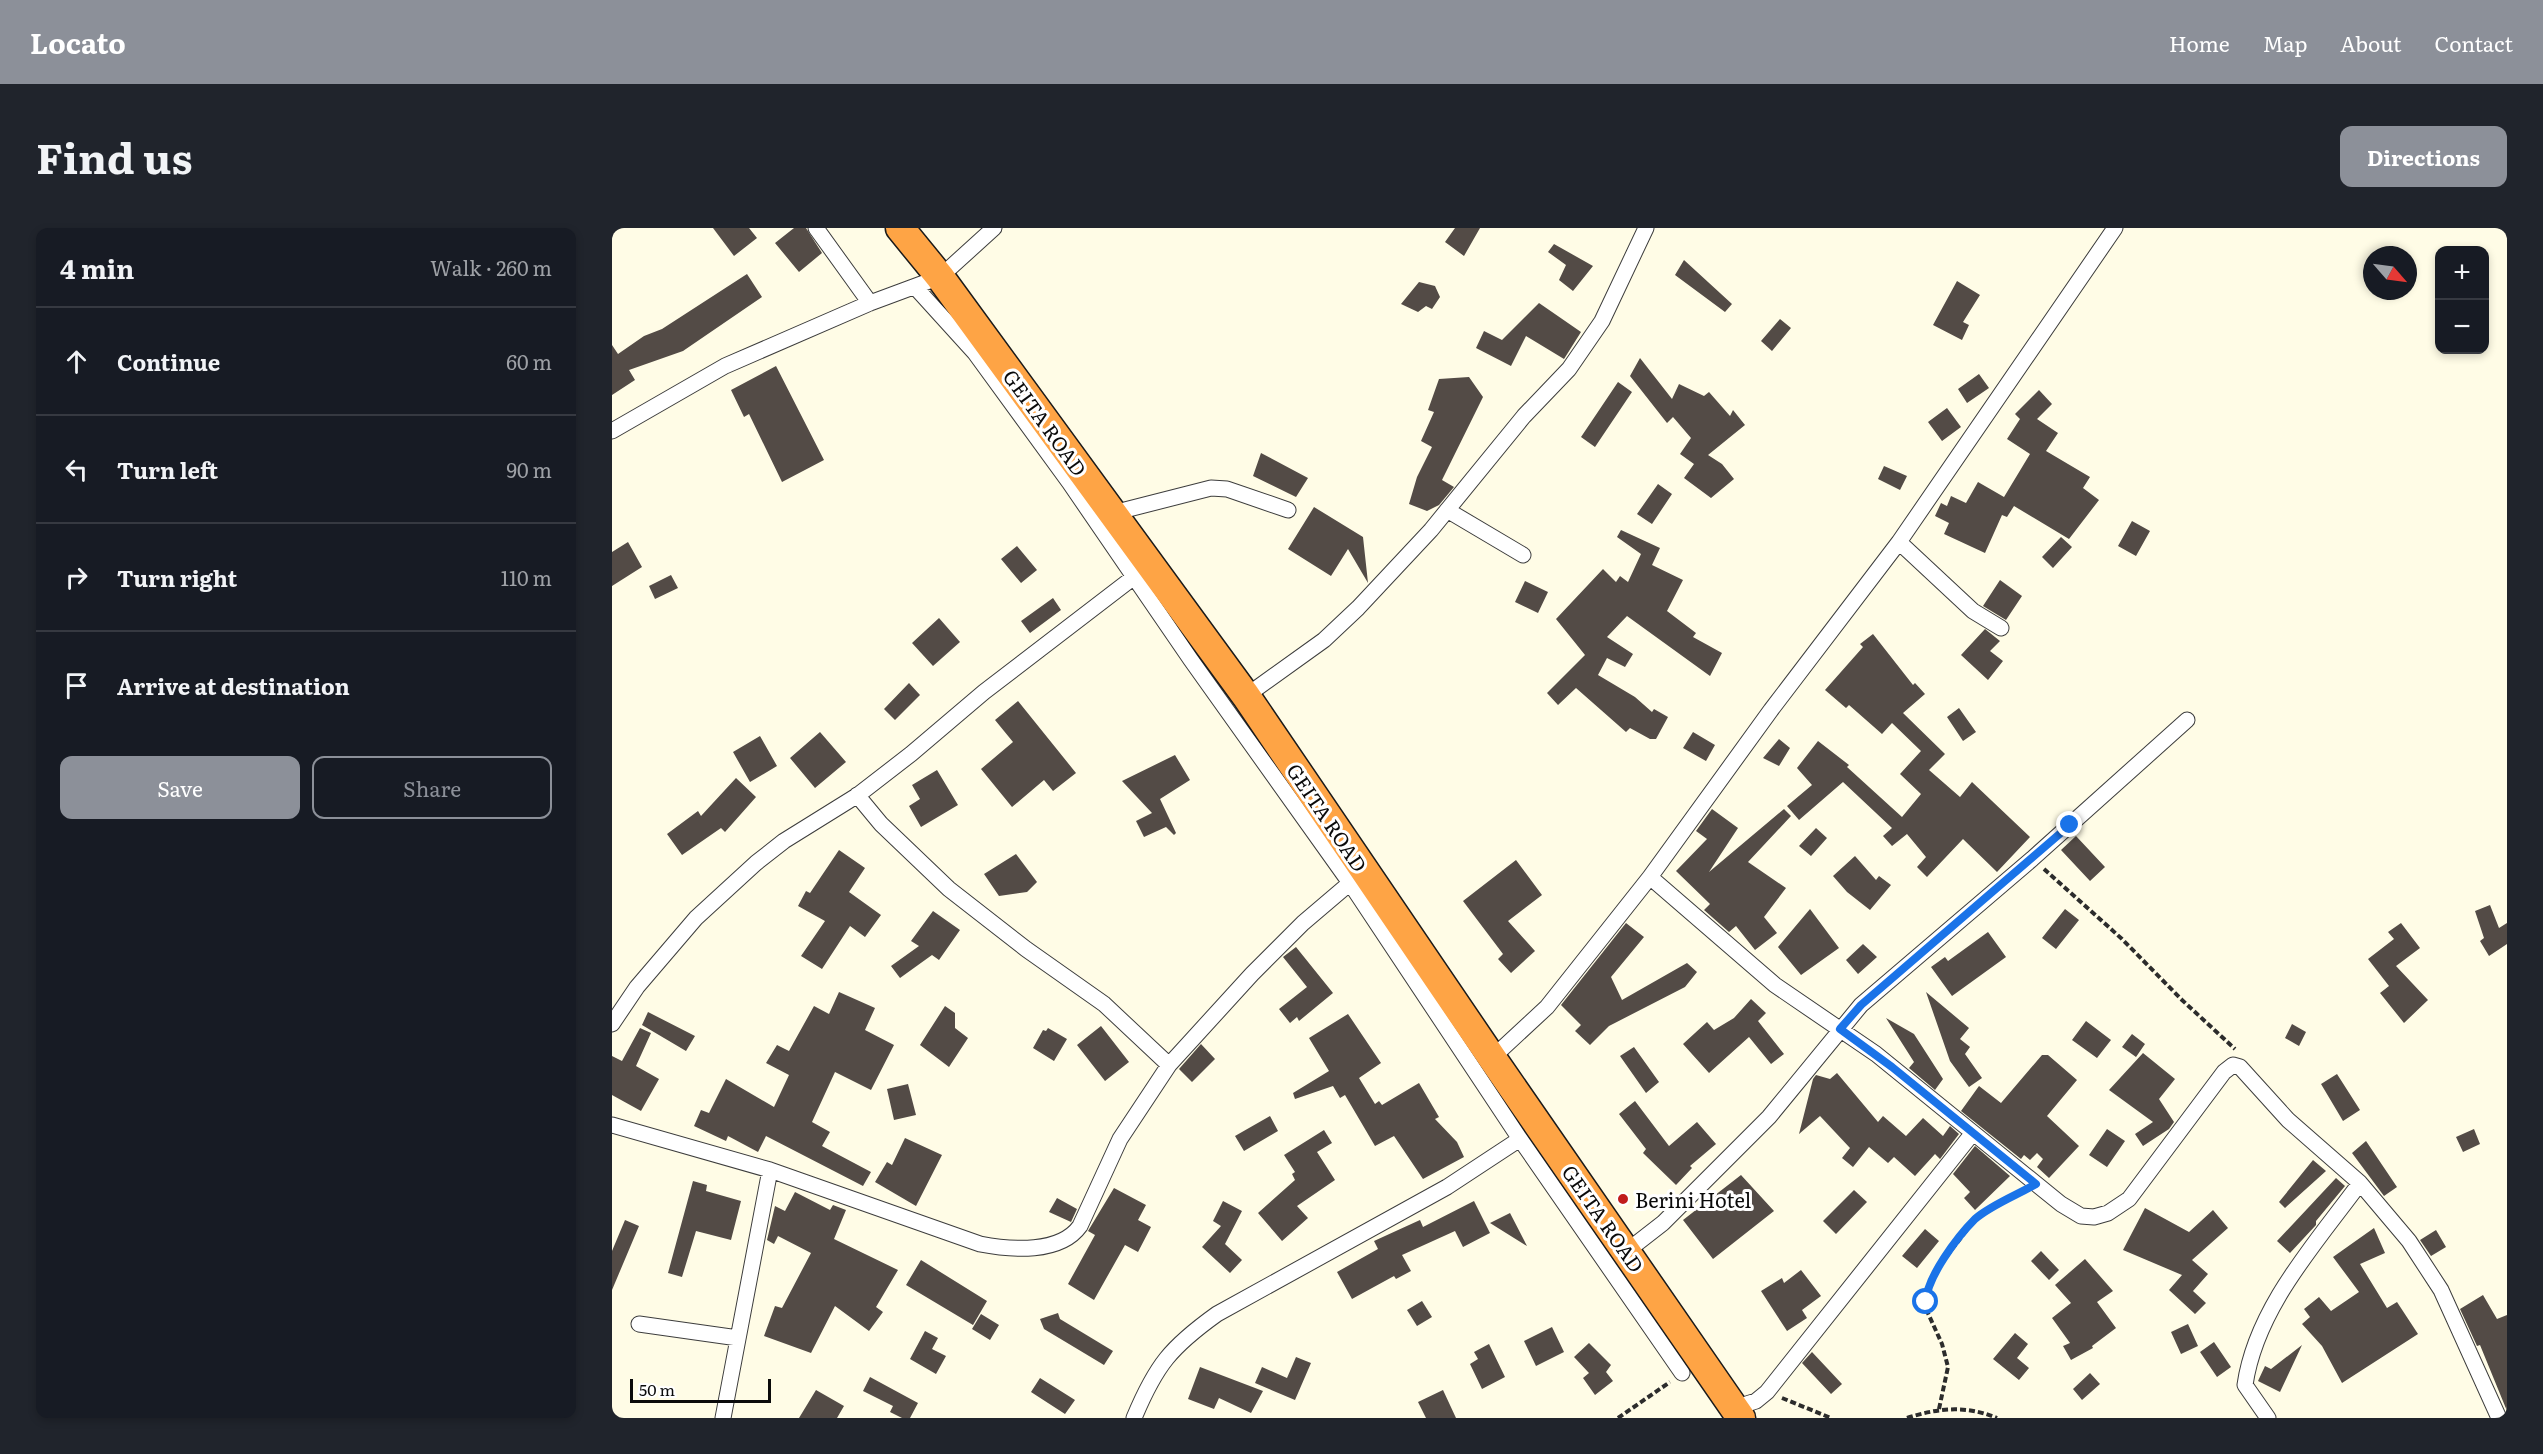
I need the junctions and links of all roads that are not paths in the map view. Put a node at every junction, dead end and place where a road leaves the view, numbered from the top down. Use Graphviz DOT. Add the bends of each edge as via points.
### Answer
graph roads {
  1 [pos="816,228"];
  2 [pos="900,228"];
  3 [pos="994,228"];
  4 [pos="1646,228"];
  5 [pos="2115,228"];
  6 [pos="928,283"];
  7 [pos="870,303"];
  8 [pos="612,431"];
  9 [pos="1288,510"];
  10 [pos="1447,510"];
  11 [pos="1113,513"];
  12 [pos="1899,542"];
  13 [pos="1523,555"];
  14 [pos="1134,577"];
  15 [pos="2001,628"];
  16 [pos="1246,696"];
  17 [pos="2187,720"];
  18 [pos="857,795"];
  19 [pos="1650,877"];
  20 [pos="1350,883"];
  21 [pos="612,1024"];
  22 [pos="1840,1029"];
  23 [pos="1492,1058"];
  24 [pos="1169,1065"];
  25 [pos="612,1125"];
  26 [pos="1972,1134"];
  27 [pos="1520,1139"];
  28 [pos="770,1170"];
  29 [pos="2361,1183"];
  30 [pos="1627,1251"];
  31 [pos="639,1324"];
  32 [pos="738,1338"];
  33 [pos="1682,1373"];
  34 [pos="1738,1413"];
  35 [pos="723,1418"];
  36 [pos="1134,1418"];
  37 [pos="2268,1418"];
  38 [pos="2499,1418"];
  1 -- 7 [label="street"];
  2 -- 6 [label="highway, GEITA ROAD"];
  3 -- 6 [label="street"];
  4 -- 10 [label="street" via="1602,321 1569,369 1524,416"];
  5 -- 12 [label="street"];
  6 -- 7 [label="street"];
  6 -- 11 [label="highway, GEITA ROAD"];
  6 -- 14 [label="street"];
  7 -- 8 [label="street" via="725,366"];
  9 -- 11 [label="street" via="1227,489 1211,488"];
  10 -- 13 [label="street"];
  10 -- 16 [label="street" via="1333,632"];
  11 -- 16 [label="highway, GEITA ROAD"];
  12 -- 15 [label="street" via="1973,611"];
  12 -- 19 [label="street"];
  14 -- 18 [label="street"];
  14 -- 20 [label="street"];
  16 -- 23 [label="highway, GEITA ROAD"];
  17 -- 22 [label="street" via="1861,1005"];
  18 -- 21 [label="street" via="784,841 728,888 656,964"];
  18 -- 24 [label="street" via="948,890 1104,1004"];
  19 -- 22 [label="street" via="1775,985"];
  19 -- 23 [label="street" via="1547,1007"];
  20 -- 24 [label="street" via="1269,957"];
  20 -- 27 [label="street"];
  22 -- 26 [label="street" via="1884,1060"];
  22 -- 30 [label="street" via="1763,1125 1671,1216"];
  23 -- 30 [label="highway, GEITA ROAD"];
  24 -- 28 [label="street" via="1120,1139 1080,1226 1061,1243 999,1247 980,1244"];
  25 -- 28 [label="street"];
  26 -- 29 [label="street" via="2081,1216 2108,1213 2144,1182 2224,1072 2234,1065 2246,1071 2288,1120"];
  26 -- 34 [label="street" via="1767,1392"];
  27 -- 33 [label="street"];
  27 -- 36 [label="street" via="1447,1187 1217,1314 1157,1369"];
  28 -- 32 [label="street"];
  29 -- 37 [label="street" via="2290,1278 2252,1354 2245,1385"];
  29 -- 38 [label="street" via="2409,1241 2441,1290"];
  30 -- 34 [label="highway, GEITA ROAD"];
  31 -- 32 [label="street"];
  32 -- 35 [label="street"];
}
